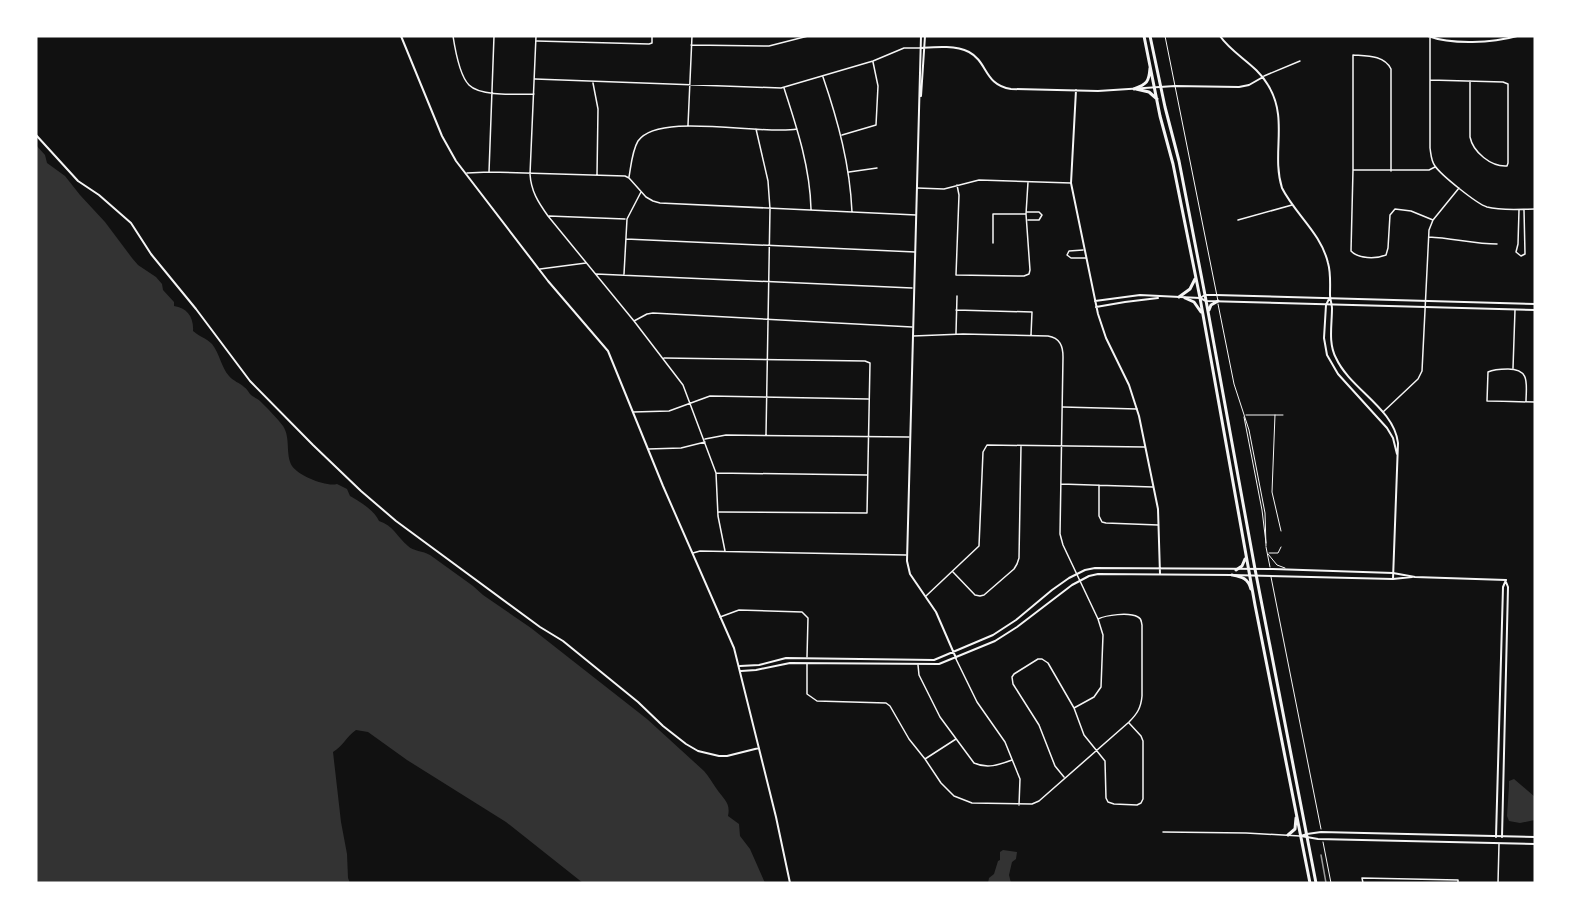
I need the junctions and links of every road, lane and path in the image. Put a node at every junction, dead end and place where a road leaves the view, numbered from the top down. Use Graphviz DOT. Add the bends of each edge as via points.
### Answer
graph roads {
  1 [pos="401,36"];
  2 [pos="453,36"];
  3 [pos="494,36"];
  4 [pos="536,36"];
  5 [pos="652,36"];
  6 [pos="692,36"];
  7 [pos="808,36"];
  8 [pos="921,36"];
  9 [pos="925,36"];
  10 [pos="1144,36"];
  11 [pos="1150,36"];
  12 [pos="1165,36"];
  13 [pos="1220,36"];
  14 [pos="1517,36"];
  15 [pos="1429,37"];
  16 [pos="536,41"];
  17 [pos="691,45"];
  18 [pos="920,48"];
  19 [pos="924,48"];
  20 [pos="873,61"];
  21 [pos="1300,61"];
  22 [pos="1150,63"];
  23 [pos="823,76"];
  24 [pos="1263,76"];
  25 [pos="534,79"];
  26 [pos="1430,80"];
  27 [pos="1470,81"];
  28 [pos="593,82"];
  29 [pos="690,85"];
  30 [pos="1175,86"];
  31 [pos="784,87"];
  32 [pos="1161,87"];
  33 [pos="1155,88"];
  34 [pos="1134,89"];
  35 [pos="1076,90"];
  36 [pos="492,93"];
  37 [pos="534,94"];
  38 [pos="1157,99"];
  39 [pos="920,105"];
  40 [pos="688,126"];
  41 [pos="756,129"];
  42 [pos="797,129"];
  43 [pos="36,135"];
  44 [pos="841,135"];
  45 [pos="1435,167"];
  46 [pos="877,168"];
  47 [pos="1353,170"];
  48 [pos="1391,171"];
  49 [pos="489,172"];
  50 [pos="848,172"];
  51 [pos="466,173"];
  52 [pos="530,174"];
  53 [pos="597,175"];
  54 [pos="629,178"];
  55 [pos="1028,182"];
  56 [pos="1071,183"];
  57 [pos="957,185"];
  58 [pos="917,188"];
  59 [pos="1459,188"];
  60 [pos="641,192"];
  61 [pos="1186,199"];
  62 [pos="1180,200"];
  63 [pos="1293,204"];
  64 [pos="770,208"];
  65 [pos="1519,209"];
  66 [pos="1524,209"];
  67 [pos="1535,209"];
  68 [pos="811,210"];
  69 [pos="852,212"];
  70 [pos="1027,213"];
  71 [pos="916,215"];
  72 [pos="548,216"];
  73 [pos="627,219"];
  74 [pos="1027,220"];
  75 [pos="1238,220"];
  76 [pos="1433,220"];
  77 [pos="1429,237"];
  78 [pos="626,239"];
  79 [pos="993,243"];
  80 [pos="1497,244"];
  81 [pos="770,245"];
  82 [pos="1084,250"];
  83 [pos="915,252"];
  84 [pos="1086,258"];
  85 [pos="587,263"];
  86 [pos="539,269"];
  87 [pos="596,274"];
  88 [pos="624,275"];
  89 [pos="1195,277"];
  90 [pos="769,282"];
  91 [pos="914,288"];
  92 [pos="1205,295"];
  93 [pos="1216,295"];
  94 [pos="957,296"];
  95 [pos="1164,297"];
  96 [pos="1179,297"];
  97 [pos="1185,298"];
  98 [pos="1200,298"];
  99 [pos="1330,298"];
  100 [pos="1426,300"];
  101 [pos="1094,301"];
  102 [pos="1206,301"];
  103 [pos="1218,301"];
  104 [pos="1326,304"];
  105 [pos="1332,304"];
  106 [pos="1535,304"];
  107 [pos="1426,307"];
  108 [pos="1096,308"];
  109 [pos="1515,309"];
  110 [pos="956,310"];
  111 [pos="1535,310"];
  112 [pos="1208,312"];
  113 [pos="1203,317"];
  114 [pos="768,319"];
  115 [pos="634,321"];
  116 [pos="913,327"];
  117 [pos="956,334"];
  118 [pos="913,336"];
  119 [pos="1031,336"];
  120 [pos="662,357"];
  121 [pos="767,360"];
  122 [pos="1339,364"];
  123 [pos="1333,367"];
  124 [pos="1514,369"];
  125 [pos="767,397"];
  126 [pos="869,399"];
  127 [pos="1526,402"];
  128 [pos="1535,402"];
  129 [pos="691,403"];
  130 [pos="1062,407"];
  131 [pos="1137,409"];
  132 [pos="633,412"];
  133 [pos="1383,412"];
  134 [pos="1244,415"];
  135 [pos="1275,415"];
  136 [pos="1283,415"];
  137 [pos="1378,417"];
  138 [pos="766,435"];
  139 [pos="869,437"];
  140 [pos="910,437"];
  141 [pos="705,441"];
  142 [pos="1022,445"];
  143 [pos="1061,446"];
  144 [pos="1146,447"];
  145 [pos="647,448"];
  146 [pos="1397,457"];
  147 [pos="716,473"];
  148 [pos="868,475"];
  149 [pos="1060,484"];
  150 [pos="1100,485"];
  151 [pos="1154,487"];
  152 [pos="718,512"];
  153 [pos="1158,525"];
  154 [pos="1281,531"];
  155 [pos="1281,547"];
  156 [pos="725,551"];
  157 [pos="1245,551"];
  158 [pos="693,553"];
  159 [pos="1267,553"];
  160 [pos="907,555"];
  161 [pos="1160,568"];
  162 [pos="1255,569"];
  163 [pos="1270,569"];
  164 [pos="1236,570"];
  165 [pos="1249,570"];
  166 [pos="1293,570"];
  167 [pos="1332,571"];
  168 [pos="953,572"];
  169 [pos="1393,573"];
  170 [pos="1077,574"];
  171 [pos="1160,574"];
  172 [pos="1232,575"];
  173 [pos="1250,575"];
  174 [pos="1256,575"];
  175 [pos="1271,576"];
  176 [pos="1415,576"];
  177 [pos="1332,578"];
  178 [pos="1393,579"];
  179 [pos="1079,580"];
  180 [pos="1506,580"];
  181 [pos="926,596"];
  182 [pos="1255,605"];
  183 [pos="720,617"];
  184 [pos="1098,619"];
  185 [pos="954,652"];
  186 [pos="807,658"];
  187 [pos="956,658"];
  188 [pos="807,663"];
  189 [pos="919,663"];
  190 [pos="740,666"];
  191 [pos="741,671"];
  192 [pos="1074,708"];
  193 [pos="1129,722"];
  194 [pos="956,738"];
  195 [pos="759,748"];
  196 [pos="1096,751"];
  197 [pos="925,759"];
  198 [pos="1013,760"];
  199 [pos="1065,778"];
  200 [pos="1019,805"];
  201 [pos="1295,807"];
  202 [pos="1163,832"];
  203 [pos="1321,832"];
  204 [pos="1288,835"];
  205 [pos="1301,836"];
  206 [pos="1307,836"];
  207 [pos="1496,837"];
  208 [pos="1502,837"];
  209 [pos="1535,837"];
  210 [pos="1322,840"];
  211 [pos="1499,843"];
  212 [pos="1535,844"];
  213 [pos="1420,881"];
  214 [pos="790,883"];
  215 [pos="1310,883"];
  216 [pos="1316,883"];
  217 [pos="1331,883"];
  218 [pos="1363,883"];
  219 [pos="1458,883"];
  220 [pos="1498,883"];
  1 -- 51 [label="street" via="441,136"];
  2 -- 36 [label="street" via="469,85"];
  3 -- 36 [label="street"];
  4 -- 16 [label="street"];
  5 -- 16 [label="street" via="649,44"];
  6 -- 17 [label="street"];
  7 -- 17 [label="street" via="768,46"];
  8 -- 18 [label="street"];
  9 -- 19 [label="street"];
  10 -- 22 [label="main road"];
  11 -- 32 [label="main road"];
  12 -- 30 [label="lane"];
  13 -- 24 [label="street"];
  14 -- 15 [label="street" via="1494,41"];
  15 -- 26 [label="street"];
  16 -- 25 [label="street"];
  17 -- 29 [label="street"];
  18 -- 19 [label="street"];
  18 -- 20 [label="street" via="904,48"];
  18 -- 39 [label="street"];
  19 -- 35 [label="street" via="968,52 992,81 1003,87"];
  19 -- 39 [label="street"];
  20 -- 23 [label="street"];
  20 -- 44 [label="street" via="878,83 876,125"];
  21 -- 24 [label="street"];
  22 -- 33 [label="main road"];
  22 -- 34 [label="main road" via="1148,81"];
  23 -- 31 [label="street"];
  23 -- 44 [label="street"];
  24 -- 30 [label="street" via="1245,87"];
  24 -- 63 [label="street" via="1278,107 1280,179"];
  25 -- 28 [label="street"];
  25 -- 37 [label="street"];
  26 -- 27 [label="street"];
  26 -- 45 [label="street" via="1431,153"];
  27 -- 27 [label="street" via="1508,85 1507,166 1491,162 1471,143"];
  28 -- 29 [label="street"];
  28 -- 53 [label="street" via="598,109"];
  29 -- 31 [label="street"];
  29 -- 40 [label="street"];
  30 -- 32 [label="street"];
  30 -- 93 [label="lane"];
  31 -- 42 [label="street"];
  32 -- 33 [label="street"];
  32 -- 61 [label="main road"];
  33 -- 34 [label="street"];
  33 -- 38 [label="main road"];
  34 -- 35 [label="street"];
  34 -- 38 [label="main road" via="1149,92"];
  35 -- 56 [label="street"];
  36 -- 37 [label="street"];
  36 -- 49 [label="street"];
  37 -- 52 [label="street"];
  38 -- 62 [label="main road"];
  39 -- 58 [label="street"];
  40 -- 41 [label="street"];
  40 -- 54 [label="street" via="661,128 641,138"];
  41 -- 42 [label="street"];
  41 -- 64 [label="street"];
  42 -- 68 [label="street"];
  43 -- 195 [label="street" via="78,181 124,216 250,381 382,509 563,641 686,744 719,756"];
  44 -- 50 [label="street"];
  45 -- 48 [label="street"];
  45 -- 59 [label="street"];
  46 -- 50 [label="street"];
  47 -- 48 [label="street"];
  47 -- 48 [label="street" via="1353,55 1383,60 1391,69"];
  47 -- 76 [label="street" via="1353,255 1386,255 1390,214 1395,209"];
  49 -- 51 [label="street"];
  49 -- 52 [label="street"];
  50 -- 69 [label="street"];
  51 -- 86 [label="street"];
  52 -- 53 [label="street"];
  52 -- 72 [label="street" via="533,191"];
  53 -- 54 [label="street"];
  54 -- 60 [label="street"];
  55 -- 56 [label="street"];
  55 -- 57 [label="street" via="975,181"];
  55 -- 70 [label="street"];
  56 -- 82 [label="street"];
  57 -- 58 [label="street"];
  57 -- 74 [label="street" via="956,275 1028,275"];
  58 -- 71 [label="street"];
  59 -- 65 [label="street" via="1485,206"];
  59 -- 76 [label="street"];
  60 -- 64 [label="street" via="660,203"];
  60 -- 73 [label="street"];
  61 -- 62 [label="main road"];
  61 -- 92 [label="main road"];
  62 -- 89 [label="main road"];
  63 -- 75 [label="street"];
  63 -- 99 [label="street" via="1326,255"];
  64 -- 68 [label="street"];
  64 -- 81 [label="street"];
  65 -- 66 [label="street"];
  65 -- 66 [label="street" via="1516,252 1521,256 1526,251"];
  66 -- 67 [label="street"];
  68 -- 69 [label="street"];
  69 -- 71 [label="street"];
  70 -- 74 [label="street"];
  70 -- 74 [label="street" via="1042,215 1039,220"];
  70 -- 79 [label="street" via="993,214"];
  71 -- 83 [label="street"];
  72 -- 73 [label="street"];
  72 -- 85 [label="street"];
  73 -- 78 [label="street"];
  76 -- 77 [label="street"];
  77 -- 80 [label="street"];
  77 -- 100 [label="street"];
  78 -- 81 [label="street"];
  78 -- 88 [label="street"];
  81 -- 83 [label="street"];
  81 -- 90 [label="street"];
  82 -- 84 [label="street"];
  82 -- 84 [label="street" via="1069,250 1067,255"];
  83 -- 91 [label="street"];
  84 -- 101 [label="street"];
  85 -- 86 [label="street"];
  85 -- 87 [label="street"];
  86 -- 132 [label="street" via="606,348"];
  87 -- 88 [label="street"];
  87 -- 115 [label="street"];
  88 -- 90 [label="street"];
  89 -- 96 [label="main road" via="1190,289"];
  89 -- 98 [label="main road"];
  90 -- 91 [label="street"];
  90 -- 114 [label="street"];
  91 -- 116 [label="street"];
  92 -- 93 [label="street"];
  92 -- 98 [label="street"];
  92 -- 102 [label="main road"];
  93 -- 99 [label="street"];
  93 -- 103 [label="lane"];
  94 -- 110 [label="street"];
  95 -- 96 [label="street"];
  95 -- 101 [label="street" via="1140,295"];
  95 -- 108 [label="street"];
  96 -- 97 [label="street"];
  97 -- 98 [label="street"];
  97 -- 113 [label="main road" via="1194,303"];
  98 -- 102 [label="street"];
  98 -- 113 [label="main road"];
  99 -- 100 [label="street"];
  99 -- 104 [label="street"];
  99 -- 105 [label="street"];
  100 -- 106 [label="street"];
  100 -- 107 [label="street"];
  101 -- 108 [label="street"];
  102 -- 103 [label="street"];
  102 -- 112 [label="main road"];
  103 -- 104 [label="street"];
  103 -- 112 [label="main road"];
  103 -- 134 [label="lane"];
  104 -- 105 [label="street"];
  104 -- 123 [label="street" via="1325,344"];
  105 -- 107 [label="street"];
  105 -- 122 [label="street" via="1331,339"];
  107 -- 109 [label="street"];
  107 -- 133 [label="street" via="1422,371"];
  108 -- 131 [label="street"];
  109 -- 111 [label="street"];
  109 -- 124 [label="street"];
  110 -- 117 [label="street"];
  110 -- 119 [label="street" via="1032,312"];
  112 -- 162 [label="main road"];
  113 -- 157 [label="main road"];
  114 -- 115 [label="street" via="653,313"];
  114 -- 116 [label="street"];
  114 -- 121 [label="street"];
  115 -- 120 [label="street"];
  116 -- 118 [label="street"];
  117 -- 118 [label="street"];
  117 -- 119 [label="street"];
  118 -- 140 [label="street"];
  119 -- 130 [label="street" via="1053,337 1061,345"];
  120 -- 121 [label="street"];
  120 -- 129 [label="street"];
  121 -- 125 [label="street"];
  121 -- 126 [label="street" via="869,362"];
  122 -- 123 [label="street"];
  122 -- 133 [label="street"];
  123 -- 137 [label="street"];
  124 -- 127 [label="street" via="1525,376"];
  124 -- 127 [label="street" via="1488,372 1487,401"];
  125 -- 126 [label="street"];
  125 -- 129 [label="street" via="710,396"];
  125 -- 138 [label="street"];
  126 -- 139 [label="street"];
  127 -- 128 [label="street"];
  129 -- 132 [label="street" via="669,411"];
  129 -- 141 [label="street"];
  130 -- 131 [label="street"];
  130 -- 143 [label="street"];
  131 -- 144 [label="street"];
  132 -- 145 [label="street"];
  133 -- 137 [label="street"];
  133 -- 146 [label="street" via="1397,434"];
  134 -- 135 [label="lane"];
  134 -- 159 [label="lane" via="1265,513"];
  135 -- 136 [label="lane"];
  135 -- 154 [label="lane" via="1272,492"];
  137 -- 146 [label="street" via="1391,433"];
  138 -- 139 [label="street"];
  138 -- 141 [label="street" via="723,435"];
  139 -- 140 [label="street"];
  139 -- 148 [label="street"];
  140 -- 160 [label="street"];
  141 -- 145 [label="street" via="678,448"];
  141 -- 147 [label="street"];
  142 -- 143 [label="street"];
  142 -- 168 [label="street" via="985,447 980,544"];
  142 -- 168 [label="street" via="1016,566 980,596"];
  143 -- 144 [label="street"];
  143 -- 149 [label="street"];
  144 -- 151 [label="street"];
  145 -- 158 [label="street"];
  146 -- 169 [label="street"];
  147 -- 148 [label="street"];
  147 -- 152 [label="street"];
  148 -- 152 [label="street" via="867,513"];
  149 -- 150 [label="street"];
  149 -- 170 [label="street" via="1060,534"];
  150 -- 151 [label="street"];
  150 -- 153 [label="street" via="1098,516 1102,522"];
  151 -- 153 [label="street"];
  152 -- 156 [label="street"];
  153 -- 161 [label="street"];
  155 -- 159 [label="lane" via="1276,554"];
  156 -- 158 [label="street"];
  156 -- 160 [label="street"];
  157 -- 164 [label="main road" via="1245,563"];
  157 -- 165 [label="main road"];
  158 -- 183 [label="street"];
  159 -- 163 [label="lane"];
  159 -- 166 [label="lane" via="1278,565"];
  160 -- 181 [label="street" via="910,574"];
  161 -- 164 [label="street"];
  161 -- 170 [label="street" via="1100,567"];
  161 -- 171 [label="street"];
  162 -- 163 [label="street"];
  162 -- 165 [label="street"];
  162 -- 174 [label="main road"];
  163 -- 166 [label="street"];
  164 -- 165 [label="street"];
  165 -- 173 [label="main road"];
  166 -- 167 [label="street"];
  167 -- 169 [label="street"];
  167 -- 177 [label="street"];
  168 -- 181 [label="street"];
  169 -- 176 [label="street"];
  169 -- 178 [label="street"];
  170 -- 179 [label="street"];
  170 -- 185 [label="street" via="993,635"];
  171 -- 172 [label="street"];
  171 -- 179 [label="street" via="1103,573"];
  172 -- 173 [label="street"];
  172 -- 182 [label="main road" via="1246,580"];
  173 -- 174 [label="street"];
  173 -- 182 [label="main road"];
  174 -- 175 [label="street"];
  174 -- 206 [label="main road"];
  175 -- 177 [label="street"];
  175 -- 203 [label="lane"];
  176 -- 178 [label="street"];
  176 -- 180 [label="street"];
  177 -- 178 [label="street"];
  179 -- 184 [label="street"];
  179 -- 187 [label="street" via="995,641"];
  180 -- 207 [label="street"];
  180 -- 208 [label="street"];
  181 -- 185 [label="street"];
  182 -- 201 [label="main road"];
  183 -- 186 [label="street" via="739,610 802,612 808,622"];
  183 -- 190 [label="street"];
  184 -- 192 [label="street" via="1103,635 1101,687 1094,697"];
  184 -- 193 [label="street" via="1107,615 1133,616 1142,622 1142,704"];
  185 -- 187 [label="street"];
  185 -- 189 [label="street"];
  186 -- 188 [label="street"];
  186 -- 189 [label="street"];
  186 -- 190 [label="street"];
  187 -- 189 [label="street" via="939,664"];
  187 -- 198 [label="street"];
  188 -- 189 [label="street"];
  188 -- 191 [label="street"];
  188 -- 197 [label="street" via="807,694 817,701 886,703"];
  189 -- 194 [label="street" via="919,675 938,714"];
  190 -- 191 [label="street"];
  191 -- 195 [label="street"];
  192 -- 196 [label="street" via="1084,735"];
  192 -- 199 [label="street" via="1044,660 1037,659 1012,675 1011,681 1039,725 1056,768"];
  193 -- 196 [label="street"];
  193 -- 196 [label="street" via="1143,741 1141,803 1108,802 1106,763"];
  194 -- 197 [label="street"];
  194 -- 198 [label="street" via="976,764 992,766"];
  195 -- 214 [label="street"];
  196 -- 199 [label="street"];
  197 -- 200 [label="street" via="947,790 958,798"];
  198 -- 200 [label="street" via="1020,779"];
  199 -- 200 [label="street" via="1037,802"];
  201 -- 204 [label="main road" via="1296,826"];
  201 -- 205 [label="main road"];
  202 -- 204 [label="street"];
  203 -- 206 [label="street"];
  203 -- 207 [label="street"];
  203 -- 210 [label="lane"];
  204 -- 205 [label="street"];
  205 -- 206 [label="street"];
  205 -- 215 [label="main road"];
  206 -- 210 [label="street"];
  206 -- 216 [label="main road"];
  207 -- 208 [label="street"];
  207 -- 211 [label="street"];
  208 -- 209 [label="street"];
  208 -- 211 [label="street"];
  210 -- 211 [label="street"];
  210 -- 217 [label="lane"];
  211 -- 212 [label="street"];
  211 -- 220 [label="street"];
  213 -- 218 [label="street" via="1362,878"];
  213 -- 219 [label="street"];
}
